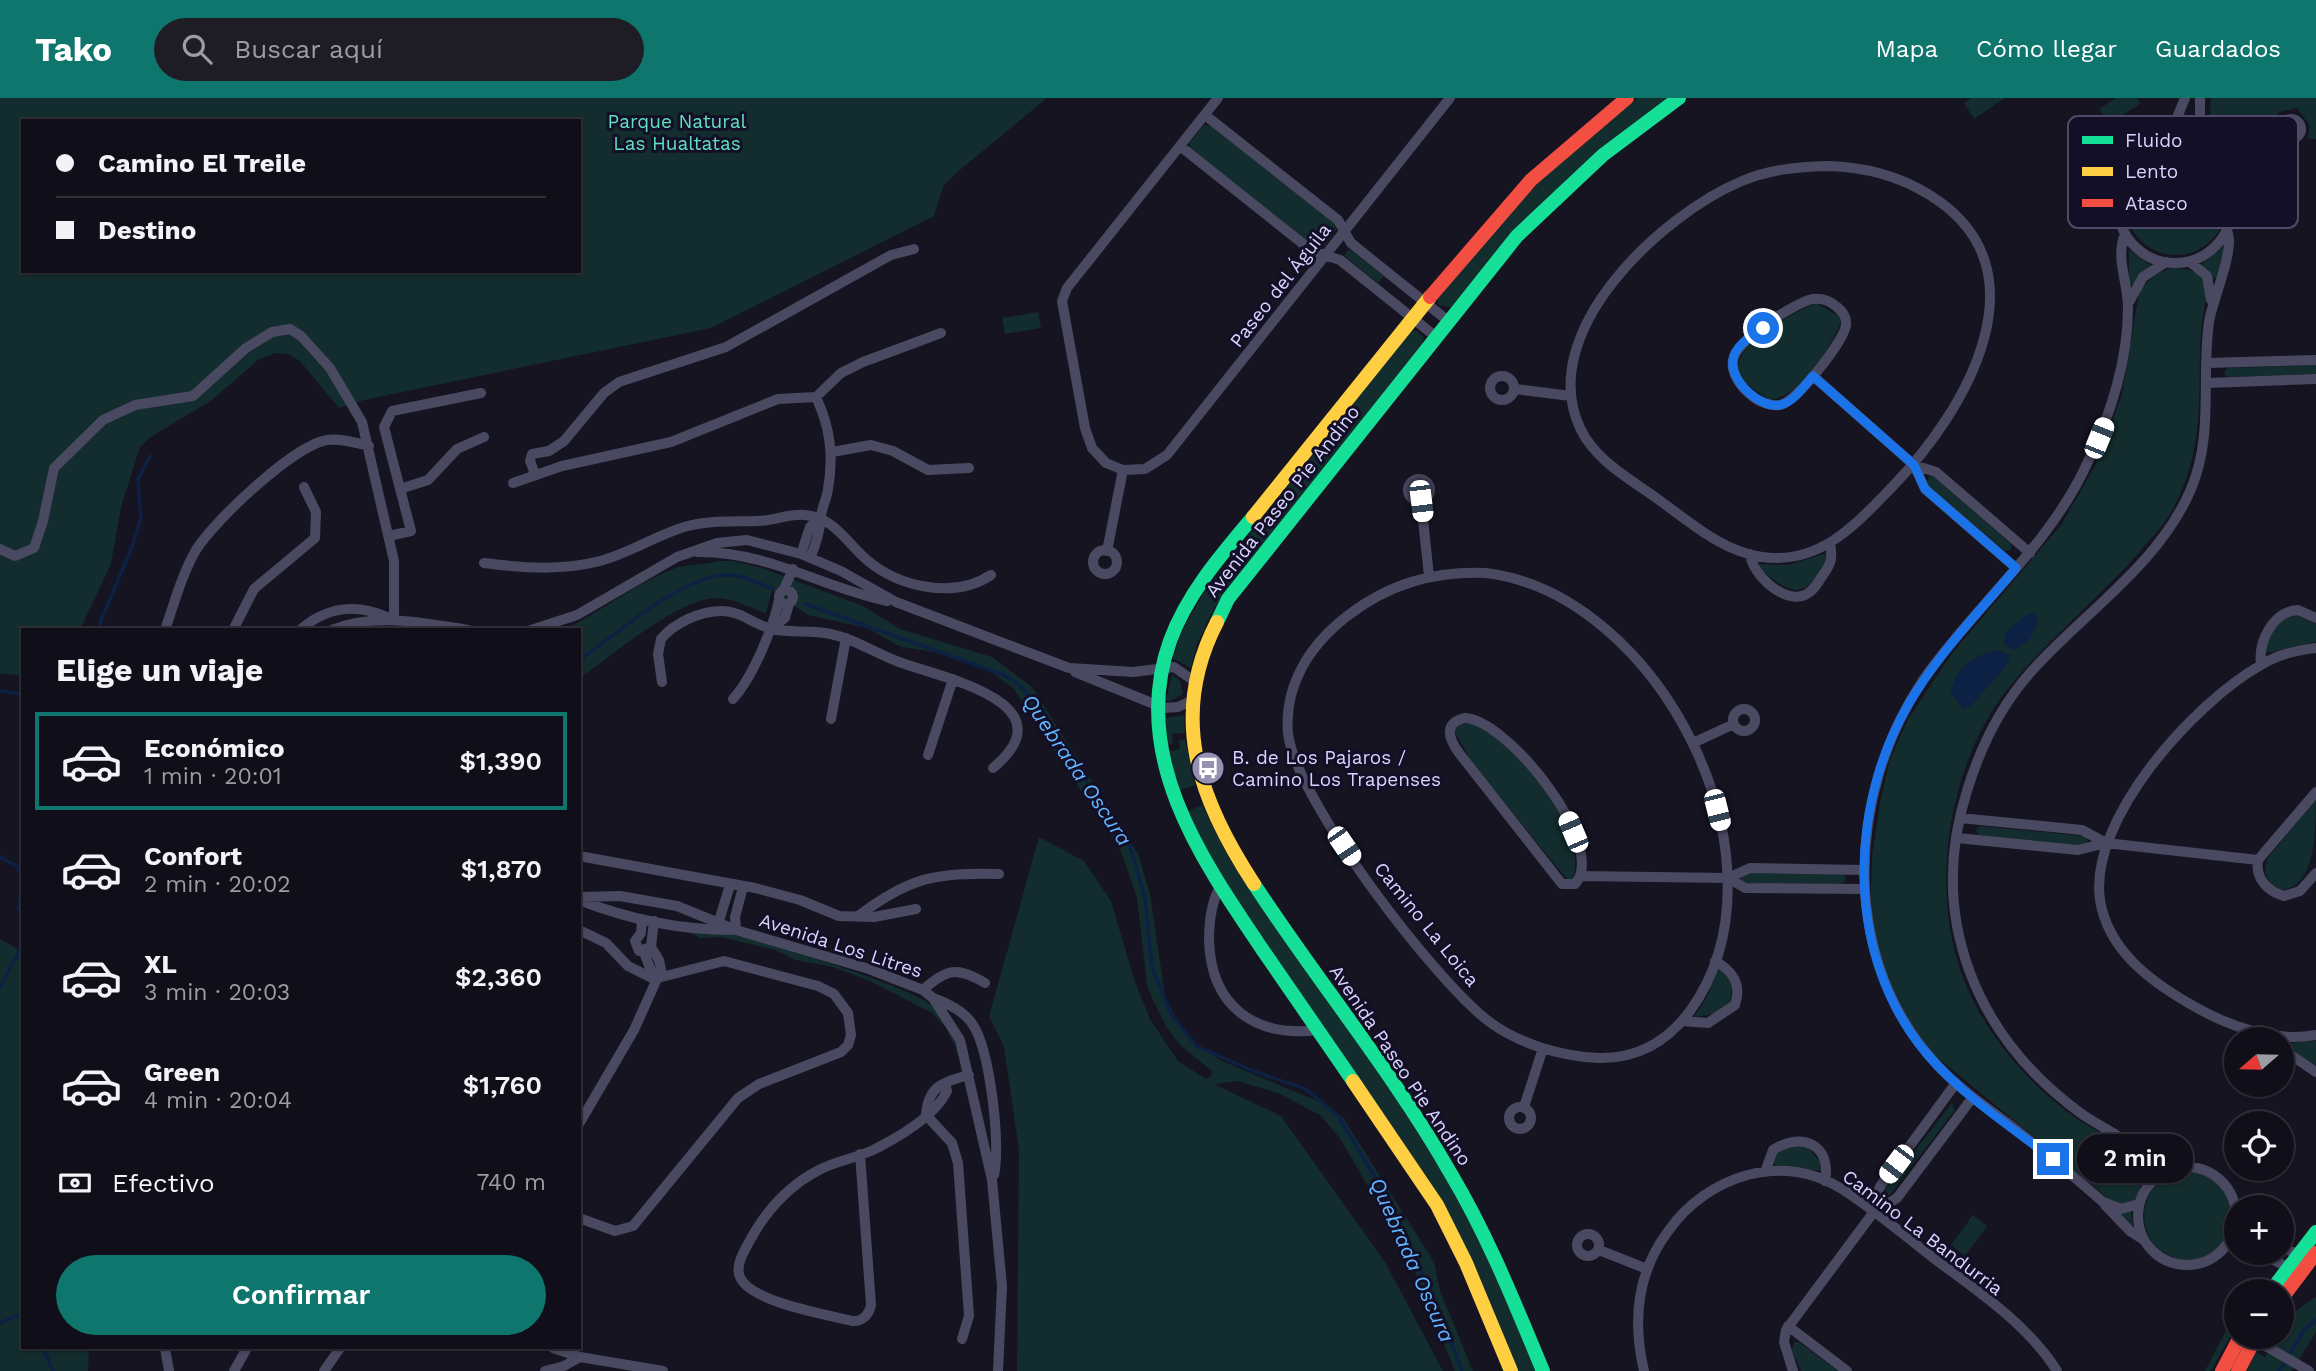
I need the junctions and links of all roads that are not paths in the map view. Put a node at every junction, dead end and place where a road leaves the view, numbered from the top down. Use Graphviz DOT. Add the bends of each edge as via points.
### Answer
graph roads {
  1 [pos="1218,98"];
  2 [pos="1450,98"];
  3 [pos="1628,98"];
  4 [pos="1679,98"];
  5 [pos="2185,98"];
  6 [pos="2200,98"];
  7 [pos="1205,115"];
  8 [pos="2178,116"];
  9 [pos="2200,116"];
  10 [pos="1180,146"];
  11 [pos="2124,228"];
  12 [pos="2228,228"];
  13 [pos="1344,232"];
  14 [pos="2126,234"];
  15 [pos="914,249"];
  16 [pos="1325,255"];
  17 [pos="2166,262"];
  18 [pos="2190,262"];
  19 [pos="1425,302"];
  20 [pos="2128,306"];
  21 [pos="2211,308"];
  22 [pos="1412,318"];
  23 [pos="1447,320"];
  24 [pos="941,333"];
  25 [pos="1435,336"];
  26 [pos="2316,359"];
  27 [pos="2207,363"];
  28 [pos="1813,376"];
  29 [pos="2316,379"];
  30 [pos="2207,383"];
  31 [pos="1515,389"];
  32 [pos="481,393"];
  33 [pos="1572,396"];
  34 [pos="816,397"];
  35 [pos="484,437"];
  36 [pos="369,446"];
  37 [pos="832,452"];
  38 [pos="1914,465"];
  39 [pos="969,468"];
  40 [pos="1123,470"];
  41 [pos="535,474"];
  42 [pos="513,483"];
  43 [pos="303,487"];
  44 [pos="400,488"];
  45 [pos="1421,501"];
  46 [pos="821,517"];
  47 [pos="389,536"];
  48 [pos="762,542"];
  49 [pos="1830,544"];
  50 [pos="0,550"];
  51 [pos="1107,551"];
  52 [pos="2030,552"];
  53 [pos="689,553"];
  54 [pos="1750,554"];
  55 [pos="805,556"];
  56 [pos="758,557"];
  57 [pos="484,563"];
  58 [pos="2016,568"];
  59 [pos="793,569"];
  60 [pos="841,571"];
  61 [pos="804,574"];
  62 [pos="991,575"];
  63 [pos="1429,576"];
  64 [pos="832,585"];
  65 [pos="788,591"];
  66 [pos="896,603"];
  67 [pos="2316,618"];
  68 [pos="394,620"];
  69 [pos="166,628"];
  70 [pos="234,628"];
  71 [pos="303,628"];
  72 [pos="339,628"];
  73 [pos="453,628"];
  74 [pos="537,628"];
  75 [pos="770,629"];
  76 [pos="846,638"];
  77 [pos="2316,648"];
  78 [pos="2262,664"];
  79 [pos="1069,668"];
  80 [pos="1162,669"];
  81 [pos="1133,672"];
  82 [pos="953,679"];
  83 [pos="1194,681"];
  84 [pos="662,682"];
  85 [pos="1131,692"];
  86 [pos="733,699"];
  87 [pos="1191,701"];
  88 [pos="1158,706"];
  89 [pos="831,719"];
  90 [pos="1734,724"];
  91 [pos="1693,743"];
  92 [pos="928,755"];
  93 [pos="993,768"];
  94 [pos="2316,792"];
  95 [pos="1195,795"];
  96 [pos="1174,799"];
  97 [pos="1960,818"];
  98 [pos="1957,838"];
  99 [pos="2106,843"];
  100 [pos="581,856"];
  101 [pos="2258,860"];
  102 [pos="1864,870"];
  103 [pos="2316,873"];
  104 [pos="999,874"];
  105 [pos="1580,876"];
  106 [pos="1728,878"];
  107 [pos="730,885"];
  108 [pos="743,887"];
  109 [pos="1220,887"];
  110 [pos="1864,889"];
  111 [pos="611,895"];
  112 [pos="581,899"];
  113 [pos="581,900"];
  114 [pos="916,909"];
  115 [pos="609,911"];
  116 [pos="699,913"];
  117 [pos="856,917"];
  118 [pos="642,919"];
  119 [pos="719,921"];
  120 [pos="654,922"];
  121 [pos="695,928"];
  122 [pos="736,930"];
  123 [pos="581,931"];
  124 [pos="648,949"];
  125 [pos="1715,961"];
  126 [pos="654,979"];
  127 [pos="985,983"];
  128 [pos="923,990"];
  129 [pos="933,998"];
  130 [pos="965,1017"];
  131 [pos="1682,1021"];
  132 [pos="952,1027"];
  133 [pos="2242,1027"];
  134 [pos="1319,1030"];
  135 [pos="2316,1035"];
  136 [pos="2294,1037"];
  137 [pos="1543,1048"];
  138 [pos="2294,1057"];
  139 [pos="2316,1072"];
  140 [pos="969,1075"];
  141 [pos="1956,1083"];
  142 [pos="1973,1097"];
  143 [pos="1524,1107"];
  144 [pos="926,1115"];
  145 [pos="994,1118"];
  146 [pos="976,1120"];
  147 [pos="581,1121"];
  148 [pos="2122,1138"];
  149 [pos="860,1154"];
  150 [pos="2193,1167"];
  151 [pos="1765,1172"];
  152 [pos="992,1180"];
  153 [pos="1825,1181"];
  154 [pos="2148,1185"];
  155 [pos="2231,1195"];
  156 [pos="2103,1202"];
  157 [pos="2139,1204"];
  158 [pos="1874,1213"];
  159 [pos="581,1219"];
  160 [pos="2316,1232"];
  161 [pos="2144,1240"];
  162 [pos="2224,1249"];
  163 [pos="1599,1250"];
  164 [pos="2308,1256"];
  165 [pos="2282,1265"];
  166 [pos="1647,1269"];
  167 [pos="2293,1271"];
  168 [pos="2284,1279"];
  169 [pos="2290,1279"];
  170 [pos="1788,1326"];
  171 [pos="962,1339"];
  172 [pos="165,1349"];
  173 [pos="246,1349"];
  174 [pos="339,1349"];
  175 [pos="556,1349"];
  176 [pos="2241,1349"];
  177 [pos="2246,1349"];
  178 [pos="2271,1349"];
  179 [pos="580,1357"];
  180 [pos="169,1371"];
  181 [pos="234,1371"];
  182 [pos="324,1371"];
  183 [pos="545,1371"];
  184 [pos="663,1371"];
  185 [pos="998,1371"];
  186 [pos="1511,1371"];
  187 [pos="1543,1371"];
  188 [pos="1644,1371"];
  189 [pos="1793,1371"];
  190 [pos="1847,1371"];
  191 [pos="2056,1371"];
  192 [pos="2222,1371"];
  193 [pos="2238,1371"];
  194 [pos="2309,1371"];
  1 -- 7 [label="street"];
  2 -- 13 [label="street, Paseo del Águila"];
  3 -- 19 [label="main road, Avenida Paseo Pie Andino" via="1550,161 1509,202"];
  4 -- 23 [label="main road, Avenida Paseo Pie Andino" via="1566,187 1517,236"];
  5 -- 8 [label="street"];
  6 -- 9 [label="street"];
  7 -- 10 [label="street"];
  7 -- 13 [label="street" via="1338,220"];
  10 -- 16 [label="street" via="1312,251"];
  10 -- 40 [label="street" via="1062,301 1086,435 1101,459"];
  11 -- 14 [label="street"];
  12 -- 18 [label="street" via="2212,250"];
  12 -- 21 [label="street" via="2230,243"];
  13 -- 16 [label="street, Paseo del Águila"];
  13 -- 19 [label="street" via="1351,243"];
  14 -- 17 [label="street" via="2142,253"];
  14 -- 20 [label="street" via="2121,253"];
  15 -- 41 [label="street" via="891,255 726,347 619,382 564,441 549,451 532,454"];
  16 -- 22 [label="street" via="1340,260"];
  16 -- 40 [label="street, Paseo del Águila" via="1167,455 1144,469"];
  17 -- 18 [label="street"];
  17 -- 20 [label="street" via="2143,277"];
  18 -- 21 [label="street" via="2209,281"];
  19 -- 22 [label="main road, Avenida Paseo Pie Andino"];
  19 -- 23 [label="street"];
  20 -- 52 [label="street" via="2119,372 2106,421 2070,496"];
  21 -- 27 [label="street"];
  22 -- 25 [label="street"];
  22 -- 80 [label="main road, Avenida Paseo Pie Andino" via="1198,589 1178,624"];
  23 -- 25 [label="main road, Avenida Paseo Pie Andino"];
  24 -- 34 [label="street" via="841,373"];
  25 -- 83 [label="main road, Avenida Paseo Pie Andino" via="1228,599 1207,637"];
  26 -- 27 [label="street"];
  27 -- 30 [label="street"];
  28 -- 28 [label="street" via="1846,324 1843,312 1822,299 1801,303 1774,320 1742,345 1733,359 1739,383 1773,406 1789,401"];
  28 -- 38 [label="street"];
  29 -- 30 [label="street"];
  30 -- 97 [label="street" via="2203,446 2185,502 2151,550 2012,695 1980,752"];
  31 -- 33 [label="street"];
  32 -- 44 [label="street" via="392,411 384,427"];
  33 -- 38 [label="street" via="1576,354 1595,309 1640,253 1670,225 1724,189 1769,172 1820,166 1866,169 1910,184 1958,216 1977,244 1989,283 1986,328 1977,362 1955,409"];
  33 -- 54 [label="street" via="1580,427 1600,455 1710,537"];
  34 -- 37 [label="street"];
  34 -- 41 [label="street" via="778,399 671,442"];
  35 -- 44 [label="street" via="457,449 428,480"];
  36 -- 47 [label="street"];
  36 -- 50 [label="street" via="350,398 330,368 301,336 282,328 246,348 193,396 135,405 103,420 54,468 34,548 15,556"];
  36 -- 69 [label="street" via="324,440 306,447 267,476 196,550"];
  37 -- 39 [label="street" via="871,445 928,470"];
  37 -- 46 [label="street"];
  38 -- 49 [label="street"];
  38 -- 52 [label="street" via="1936,472"];
  38 -- 58 [label="street" via="1925,489"];
  40 -- 51 [label="street"];
  41 -- 42 [label="street"];
  43 -- 70 [label="street" via="316,512 316,538 254,589"];
  44 -- 47 [label="street" via="411,531"];
  45 -- 63 [label="street"];
  46 -- 55 [label="street" via="810,527"];
  46 -- 57 [label="street" via="792,514 757,522 697,524 617,556 573,566"];
  46 -- 62 [label="street" via="869,562 903,579 956,589"];
  47 -- 68 [label="street" via="394,561"];
  48 -- 53 [label="street" via="725,541"];
  48 -- 55 [label="street"];
  48 -- 56 [label="street"];
  49 -- 54 [label="street" via="1787,557"];
  49 -- 54 [label="street" via="1829,566 1813,589 1800,596 1786,595 1761,576"];
  52 -- 58 [label="street"];
  53 -- 56 [label="street"];
  53 -- 74 [label="street" via="577,615"];
  55 -- 60 [label="street"];
  56 -- 59 [label="street"];
  58 -- 102 [label="street" via="1939,660 1899,722 1877,784"];
  59 -- 61 [label="street"];
  59 -- 65 [label="street"];
  60 -- 64 [label="street"];
  60 -- 66 [label="street"];
  61 -- 64 [label="street"];
  61 -- 65 [label="street"];
  63 -- 91 [label="street, Camino La Loica" via="1500,574 1572,605 1632,656 1661,691"];
  63 -- 137 [label="street, Camino La Loica" via="1366,602 1309,653 1288,708 1293,758 1350,854 1445,980 1491,1023"];
  64 -- 66 [label="street"];
  65 -- 75 [label="street" via="780,593 784,602"];
  66 -- 79 [label="street"];
  67 -- 78 [label="street" via="2298,610 2280,616 2260,646"];
  68 -- 71 [label="street" via="371,610 350,608 319,616"];
  68 -- 72 [label="street"];
  68 -- 73 [label="street"];
  75 -- 76 [label="street"];
  75 -- 84 [label="street" via="728,611 682,622 659,644"];
  75 -- 86 [label="street"];
  76 -- 82 [label="street" via="896,661"];
  76 -- 89 [label="street"];
  77 -- 78 [label="street"];
  78 -- 99 [label="street" via="2217,698 2168,746"];
  79 -- 81 [label="street"];
  79 -- 85 [label="street"];
  80 -- 81 [label="street"];
  80 -- 83 [label="street" via="1178,668"];
  80 -- 88 [label="main road, Avenida Paseo Pie Andino"];
  81 -- 85 [label="street"];
  82 -- 92 [label="street"];
  82 -- 93 [label="street" via="987,693 1018,722 1018,739"];
  83 -- 87 [label="main road, Avenida Paseo Pie Andino"];
  85 -- 88 [label="street"];
  87 -- 88 [label="street" via="1178,707"];
  87 -- 95 [label="main road, Avenida Paseo Pie Andino"];
  88 -- 96 [label="main road, Avenida Paseo Pie Andino" via="1160,748"];
  90 -- 91 [label="street"];
  91 -- 106 [label="street, Camino La Loica" via="1717,810"];
  94 -- 101 [label="street"];
  95 -- 96 [label="main road"];
  95 -- 187 [label="main road, Avenida Paseo Pie Andino" via="1470,1204"];
  96 -- 109 [label="main road, Avenida Paseo Pie Andino"];
  97 -- 98 [label="street"];
  97 -- 99 [label="street" via="2082,830"];
  98 -- 99 [label="street" via="2078,850"];
  98 -- 148 [label="street" via="1958,927 1967,969 1983,1007 2013,1050 2049,1086 2079,1112"];
  99 -- 101 [label="street"];
  99 -- 133 [label="street" via="2099,876 2102,909 2117,942 2151,980 2197,1008"];
  100 -- 107 [label="street"];
  101 -- 103 [label="street" via="2265,885 2284,896 2300,891"];
  102 -- 106 [label="street" via="1750,868"];
  102 -- 110 [label="street"];
  104 -- 117 [label="street" via="913,881"];
  105 -- 105 [label="street" via="1573,832 1563,808 1541,778 1514,747 1483,722 1464,718 1453,722 1449,733 1459,753 1562,884 1572,886"];
  105 -- 106 [label="street"];
  106 -- 110 [label="street" via="1745,888"];
  106 -- 125 [label="street, Camino La Loica"];
  107 -- 108 [label="street"];
  107 -- 119 [label="street"];
  108 -- 117 [label="street"];
  108 -- 122 [label="street"];
  109 -- 134 [label="main road, Avenida Paseo Pie Andino"];
  109 -- 134 [label="street" via="1213,900 1209,938 1214,974 1224,998 1243,1016 1269,1027"];
  110 -- 141 [label="street" via="1874,954 1890,998 1918,1043"];
  111 -- 112 [label="street, Avenida Los Litres"];
  111 -- 115 [label="street"];
  111 -- 116 [label="street, Avenida Los Litres"];
  113 -- 115 [label="street, Avenida Los Litres"];
  114 -- 117 [label="street"];
  115 -- 118 [label="street, Avenida Los Litres"];
  116 -- 119 [label="street, Avenida Los Litres"];
  116 -- 121 [label="street"];
  118 -- 120 [label="street, Avenida Los Litres"];
  118 -- 124 [label="street" via="635,941 639,951"];
  119 -- 122 [label="street, Avenida Los Litres"];
  120 -- 121 [label="street, Avenida Los Litres"];
  120 -- 124 [label="street"];
  121 -- 122 [label="street, Avenida Los Litres"];
  122 -- 128 [label="street, Avenida Los Litres" via="818,952"];
  123 -- 126 [label="street" via="606,943 628,966"];
  124 -- 126 [label="street" via="659,960 661,970"];
  125 -- 131 [label="street, Camino La Loica"];
  125 -- 131 [label="street" via="1735,977 1735,1005 1709,1023"];
  126 -- 147 [label="street" via="634,1030"];
  126 -- 159 [label="street" via="724,961 818,986 843,1002 851,1025 848,1045 738,1098 633,1226 615,1231"];
  127 -- 128 [label="street" via="958,971 939,976"];
  128 -- 129 [label="street, Avenida Los Litres"];
  129 -- 130 [label="street, Avenida Los Litres"];
  129 -- 132 [label="street, Avenida Los Litres"];
  130 -- 132 [label="street" via="958,1017"];
  130 -- 145 [label="street, Avenida Los Litres" via="973,1024 985,1057"];
  131 -- 137 [label="street, Camino La Loica" via="1653,1045 1626,1056 1591,1058"];
  132 -- 140 [label="street, Avenida Los Litres"];
  134 -- 186 [label="main road, Avenida Paseo Pie Andino" via="1437,1205"];
  135 -- 136 [label="street"];
  137 -- 143 [label="street"];
  138 -- 139 [label="street"];
  140 -- 144 [label="street" via="945,1084 947,1091 940,1105"];
  140 -- 146 [label="street, Avenida Los Litres"];
  141 -- 142 [label="street"];
  141 -- 158 [label="street" via="1881,1185"];
  142 -- 156 [label="street"];
  142 -- 158 [label="street" via="1897,1198"];
  144 -- 149 [label="street"];
  144 -- 171 [label="street" via="952,1143 958,1163 969,1316"];
  145 -- 146 [label="street" via="988,1125"];
  145 -- 152 [label="street, Avenida Los Litres" via="997,1157"];
  146 -- 152 [label="street, Avenida Los Litres"];
  148 -- 150 [label="street"];
  148 -- 154 [label="street" via="2139,1154"];
  149 -- 149 [label="street" via="868,1314 852,1321 748,1288 739,1276 738,1264 773,1206 813,1173"];
  150 -- 154 [label="street" via="2172,1169"];
  150 -- 155 [label="street" via="2221,1179"];
  151 -- 153 [label="street, Camino La Bandurria" via="1797,1173"];
  151 -- 153 [label="street, Camino La Bandurria" via="1773,1150 1803,1140 1823,1159"];
  151 -- 166 [label="street, Camino La Bandurria" via="1736,1178 1702,1195 1667,1232"];
  152 -- 185 [label="street, Avenida Los Litres" via="1002,1286"];
  153 -- 158 [label="street, Camino La Bandurria"];
  154 -- 157 [label="street"];
  156 -- 157 [label="street" via="2121,1209"];
  156 -- 161 [label="street"];
  157 -- 161 [label="street"];
  158 -- 170 [label="street"];
  158 -- 191 [label="street, Camino La Bandurria" via="1992,1304 2037,1345"];
  160 -- 164 [label="main road"];
  161 -- 162 [label="street" via="2162,1258 2186,1265 2210,1260"];
  163 -- 166 [label="street"];
  164 -- 167 [label="main road"];
  165 -- 167 [label="street"];
  166 -- 188 [label="street, Camino La Bandurria" via="1637,1323"];
  167 -- 168 [label="main road"];
  167 -- 169 [label="main road"];
  170 -- 189 [label="street" via="1784,1342"];
  170 -- 190 [label="street"];
  172 -- 180 [label="street"];
  173 -- 181 [label="street"];
  174 -- 182 [label="street"];
  175 -- 179 [label="street"];
  176 -- 192 [label="main road"];
  177 -- 193 [label="main road"];
  178 -- 194 [label="street"];
  179 -- 183 [label="street"];
  179 -- 184 [label="street"];
}
